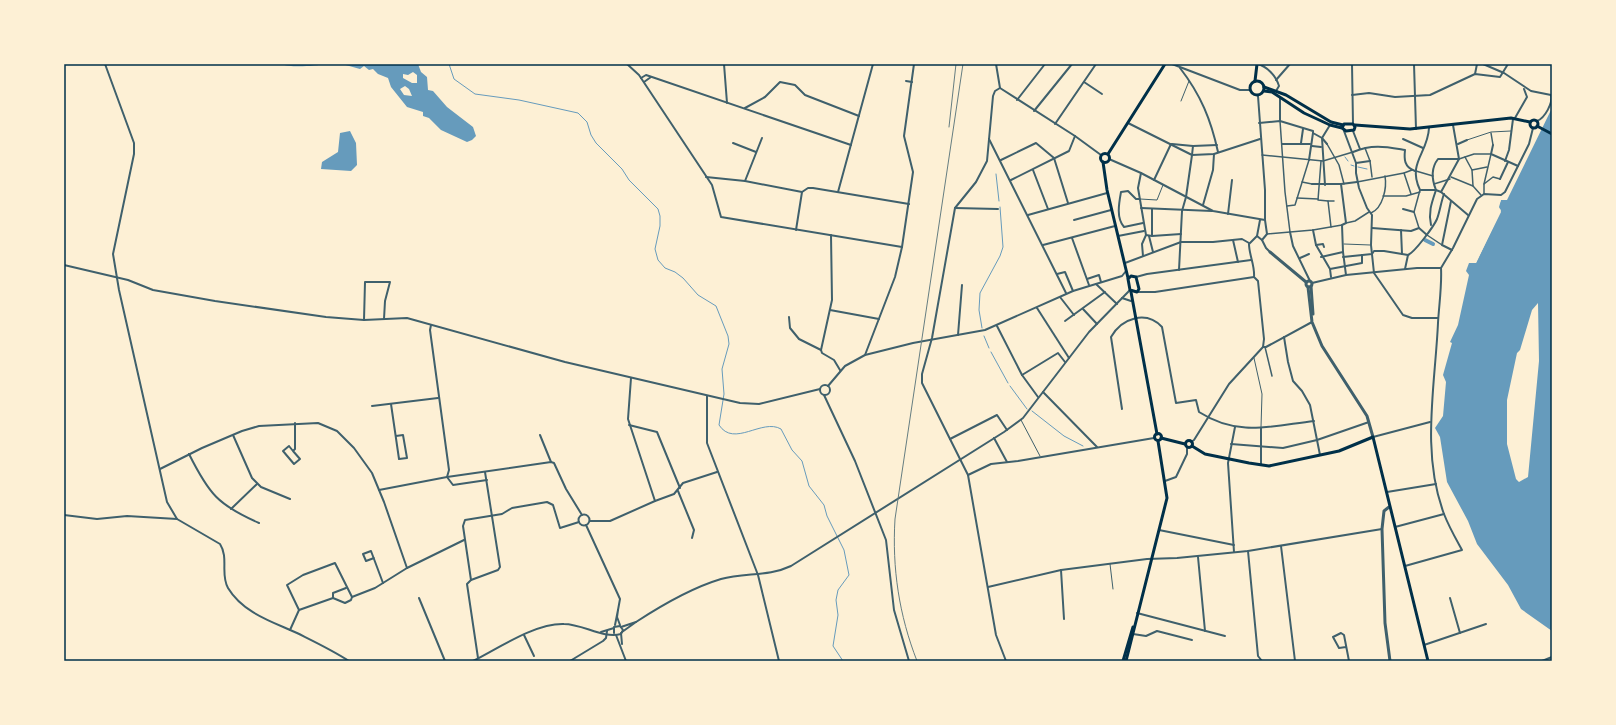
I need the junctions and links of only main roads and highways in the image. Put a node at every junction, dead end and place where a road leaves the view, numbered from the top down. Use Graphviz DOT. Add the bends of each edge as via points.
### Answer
graph roads {
  1 [pos="1165,64"];
  2 [pos="1257,64"];
  3 [pos="1256,71"];
  4 [pos="1255,81"];
  5 [pos="1260,82"];
  6 [pos="1264,86"];
  7 [pos="1264,91"];
  8 [pos="1530,122"];
  9 [pos="1354,125"];
  10 [pos="1539,127"];
  11 [pos="1343,128"];
  12 [pos="1552,134"];
  13 [pos="1108,154"];
  14 [pos="1103,162"];
  15 [pos="1129,278"];
  16 [pos="1130,291"];
  17 [pos="1157,434"];
  18 [pos="1160,440"];
  19 [pos="1185,444"];
  20 [pos="1192,446"];
  21 [pos="1134,623"];
  22 [pos="1124,661"];
  23 [pos="1428,661"];
  1 -- 13 [label="main road"];
  2 -- 3 [label="main road"];
  3 -- 4 [label="main road"];
  3 -- 5 [label="main road"];
  4 -- 5 [label="main road"];
  4 -- 7 [label="main road" via="1250,90 1253,95 1258,96"];
  5 -- 6 [label="main road"];
  6 -- 7 [label="main road"];
  6 -- 11 [label="main road"];
  7 -- 11 [label="main road" via="1272,92 1330,125"];
  8 -- 9 [label="main road" via="1514,118 1479,120 1416,129"];
  8 -- 10 [label="main road" via="1533,128"];
  8 -- 10 [label="main road" via="1537,121"];
  9 -- 11 [label="main road"];
  9 -- 11 [label="main road" via="1353,131"];
  10 -- 12 [label="main road"];
  13 -- 14 [label="main road" via="1109,159"];
  13 -- 14 [label="main road" via="1101,155 1100,159"];
  14 -- 15 [label="main road" via="1107,193"];
  15 -- 16 [label="main road"];
  15 -- 16 [label="main road" via="1136,277 1139,289 1137,292"];
  16 -- 17 [label="main road"];
  17 -- 18 [label="main road" via="1161,435"];
  17 -- 18 [label="main road" via="1154,438"];
  18 -- 19 [label="main road"];
  18 -- 21 [label="main road" via="1167,498"];
  19 -- 20 [label="main road" via="1187,447"];
  19 -- 20 [label="main road" via="1188,441"];
  20 -- 23 [label="main road" via="1205,454 1261,465 1280,464 1339,451 1373,437"];
  21 -- 22 [label="main road"];
  21 -- 22 [label="main road"];
}
